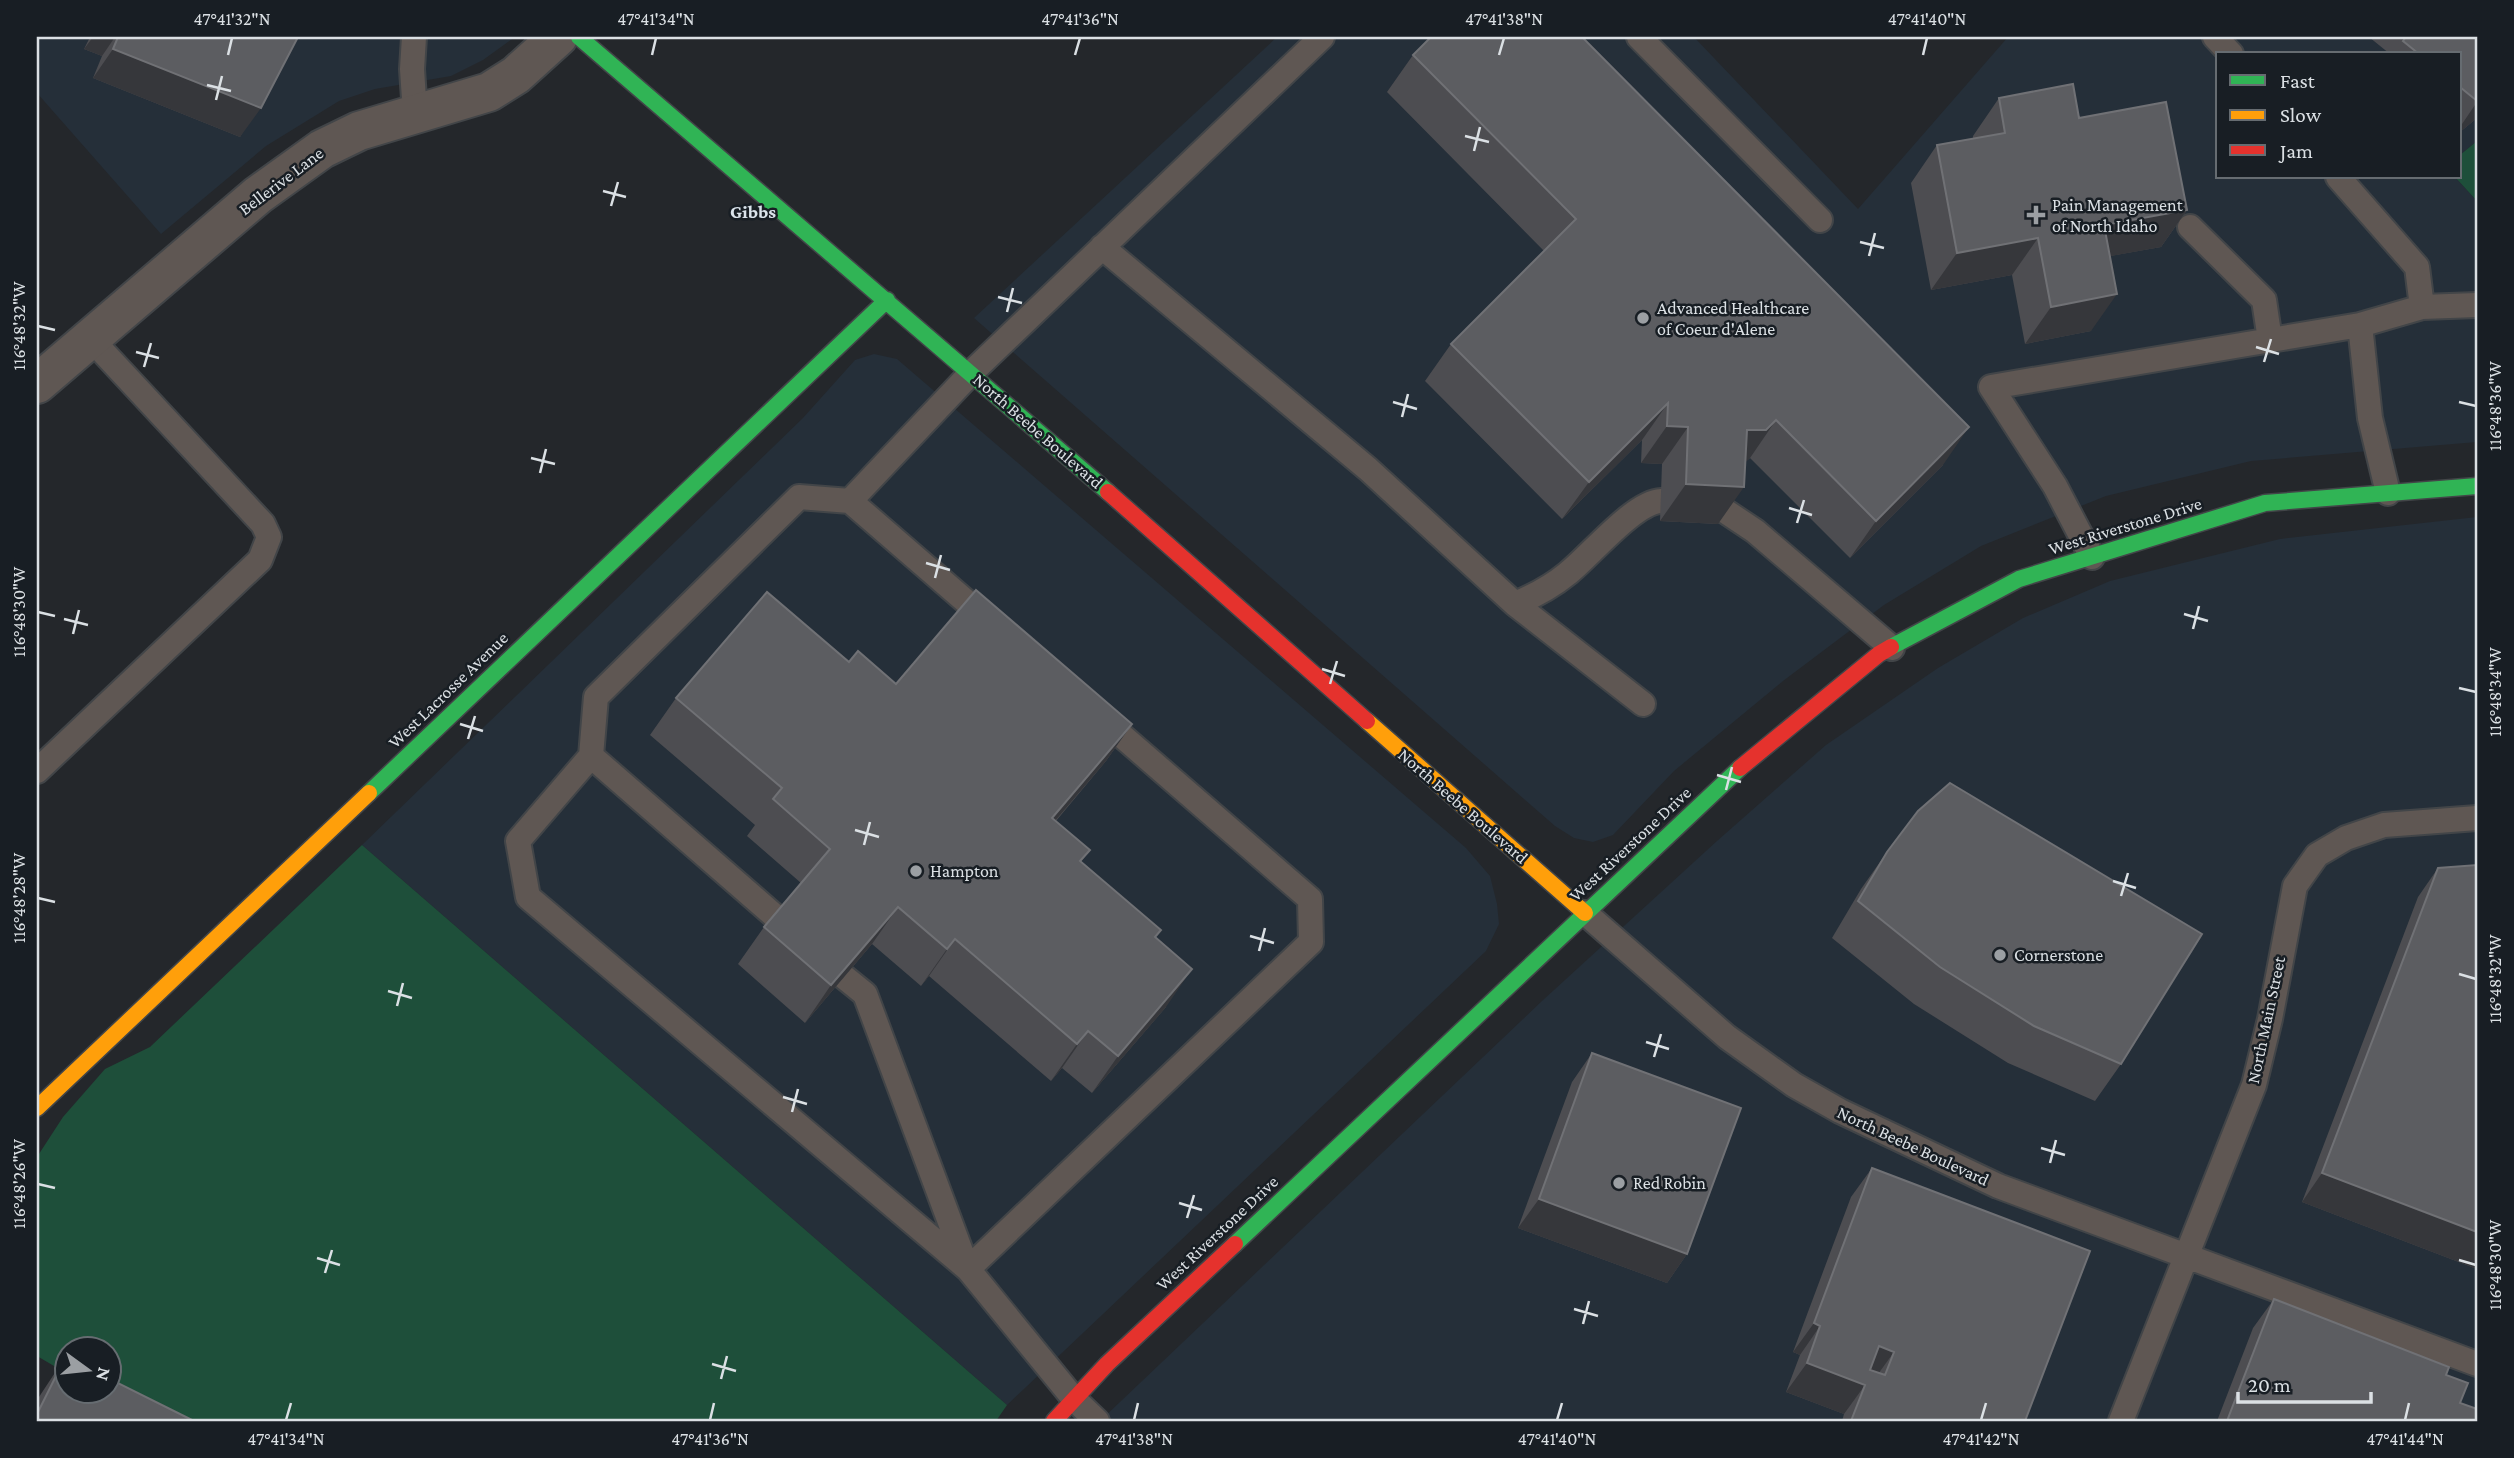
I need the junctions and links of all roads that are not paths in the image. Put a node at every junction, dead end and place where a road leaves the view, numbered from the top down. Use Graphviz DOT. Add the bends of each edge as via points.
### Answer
graph roads {
  1 [pos="414,37"];
  2 [pos="558,37"];
  3 [pos="579,37"];
  4 [pos="1322,37"];
  5 [pos="1639,37"];
  6 [pos="2215,37"];
  7 [pos="2229,52"];
  8 [pos="415,114"];
  9 [pos="2339,178"];
  10 [pos="1820,220"];
  11 [pos="2190,227"];
  12 [pos="1102,247"];
  13 [pos="887,300"];
  14 [pos="2477,305"];
  15 [pos="2422,307"];
  16 [pos="2360,325"];
  17 [pos="92,339"];
  18 [pos="2270,340"];
  19 [pos="972,372"];
  20 [pos="37,384"];
  21 [pos="2477,486"];
  22 [pos="2388,493"];
  23 [pos="1661,500"];
  24 [pos="850,501"];
  25 [pos="1719,508"];
  26 [pos="2092,557"];
  27 [pos="1515,604"];
  28 [pos="1007,637"];
  29 [pos="1892,648"];
  30 [pos="1080,700"];
  31 [pos="1643,704"];
  32 [pos="591,756"];
  33 [pos="37,771"];
  34 [pos="2477,818"];
  35 [pos="1585,913"];
  36 [pos="777,918"];
  37 [pos="844,976"];
  38 [pos="37,1108"];
  39 [pos="2186,1255"];
  40 [pos="968,1269"];
  41 [pos="2477,1364"];
  42 [pos="1074,1399"];
  43 [pos="1054,1421"];
  44 [pos="1097,1421"];
  45 [pos="2121,1421"];
  1 -- 8 [label="lane"];
  2 -- 8 [label="street, Bellerive Lane" via="516,75 489,92"];
  3 -- 13 [label="street, North Beebe Boulevard"];
  4 -- 12 [label="lane"];
  5 -- 10 [label="lane"];
  6 -- 7 [label="lane"];
  8 -- 17 [label="street, Bellerive Lane" via="359,131 290,171"];
  9 -- 15 [label="lane" via="2417,267"];
  11 -- 18 [label="lane" via="2264,300"];
  12 -- 19 [label="lane"];
  12 -- 27 [label="lane" via="1368,469"];
  13 -- 19 [label="street, North Beebe Boulevard"];
  13 -- 38 [label="street, West Lacrosse Avenue"];
  14 -- 15 [label="lane"];
  15 -- 16 [label="lane"];
  16 -- 18 [label="lane"];
  16 -- 22 [label="lane" via="2370,418"];
  17 -- 20 [label="street, Bellerive Lane"];
  17 -- 33 [label="lane" via="263,524 269,537 260,560"];
  18 -- 26 [label="lane" via="1991,387 2055,486"];
  19 -- 24 [label="lane"];
  19 -- 35 [label="street, North Beebe Boulevard"];
  21 -- 22 [label="street, West Riverstone Drive"];
  22 -- 26 [label="street, West Riverstone Drive" via="2265,503"];
  23 -- 27 [label="lane" via="1621,523 1543,593"];
  24 -- 28 [label="lane"];
  24 -- 32 [label="lane" via="799,498 596,697"];
  25 -- 29 [label="lane" via="1755,531"];
  26 -- 29 [label="street, West Riverstone Drive" via="2020,579"];
  27 -- 31 [label="lane"];
  29 -- 35 [label="street, West Riverstone Drive" via="1754,755"];
  30 -- 40 [label="lane" via="1310,899 1311,942"];
  32 -- 36 [label="lane"];
  32 -- 40 [label="lane" via="518,841 528,897"];
  34 -- 39 [label="lane, North Main Street" via="2384,825 2346,838 2317,855 2295,886 2254,1085"];
  35 -- 39 [label="lane, North Beebe Boulevard" via="1727,1037 1813,1097 1998,1186"];
  35 -- 42 [label="street, West Riverstone Drive"];
  37 -- 40 [label="lane" via="865,994"];
  39 -- 41 [label="lane, North Beebe Boulevard"];
  39 -- 45 [label="lane, North Main Street"];
  40 -- 42 [label="lane"];
  42 -- 43 [label="street, West Riverstone Drive"];
  42 -- 44 [label="lane"];
}
